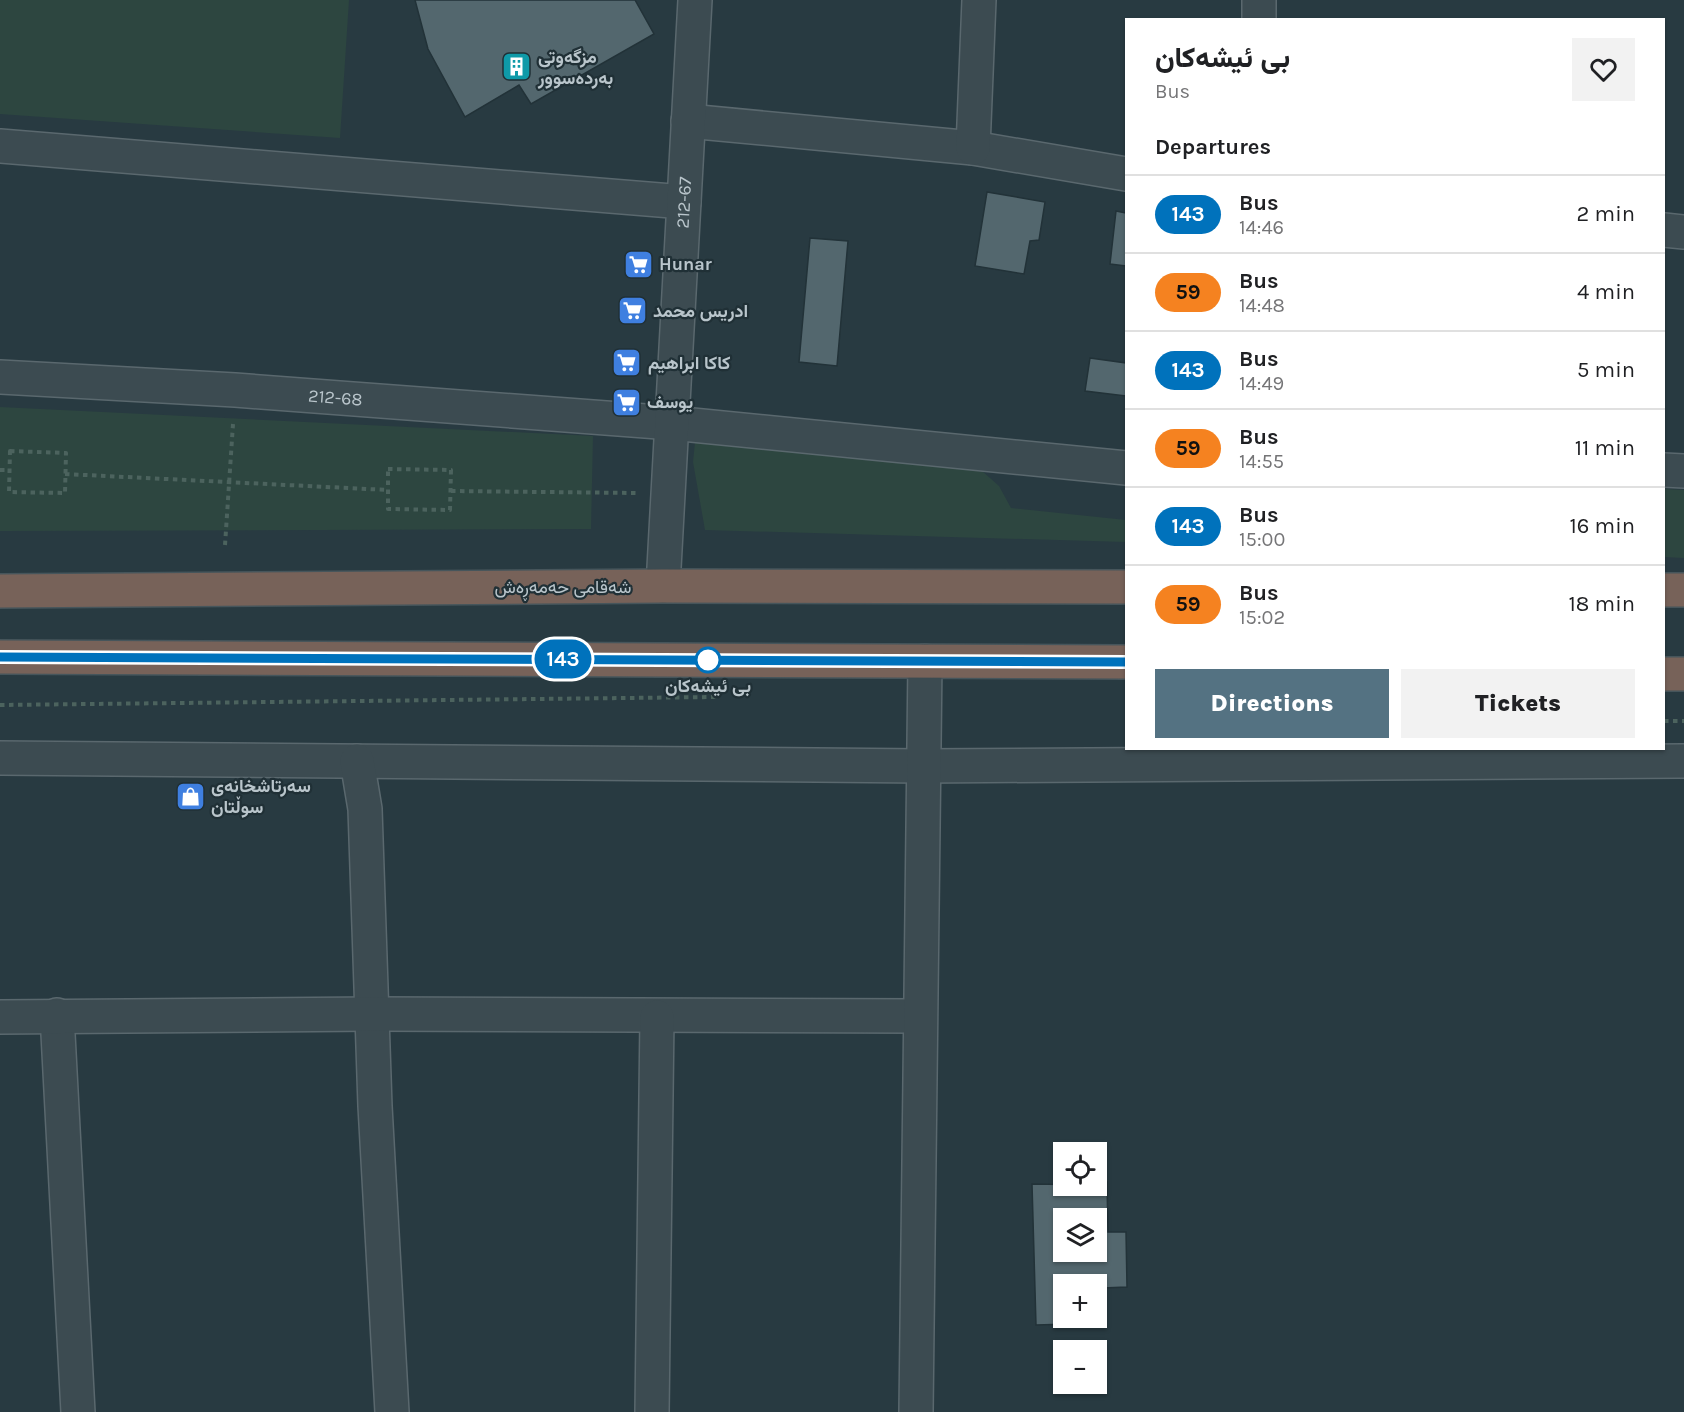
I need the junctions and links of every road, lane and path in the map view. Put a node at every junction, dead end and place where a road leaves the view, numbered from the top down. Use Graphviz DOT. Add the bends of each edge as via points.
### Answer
graph roads {
  1 [pos="695,0"];
  2 [pos="979,0"];
  3 [pos="1259,0"];
  4 [pos="1259,18"];
  5 [pos="688,121"];
  6 [pos="0,146"];
  7 [pos="973,148"];
  8 [pos="1125,174"];
  9 [pos="684,202"];
  10 [pos="1665,230"];
  11 [pos="1684,232"];
  12 [pos="0,377"];
  13 [pos="235,390"];
  14 [pos="672,423"];
  15 [pos="1125,468"];
  16 [pos="0,470"];
  17 [pos="9,470"];
  18 [pos="1665,470"];
  19 [pos="1684,471"];
  20 [pos="65,474"];
  21 [pos="229,484"];
  22 [pos="388,490"];
  23 [pos="451,491"];
  24 [pos="668,494"];
  25 [pos="225,545"];
  26 [pos="663,586"];
  27 [pos="1125,587"];
  28 [pos="1665,590"];
  29 [pos="1684,590"];
  30 [pos="0,591"];
  31 [pos="0,657"];
  32 [pos="925,661"];
  33 [pos="1125,662"];
  34 [pos="1665,674"];
  35 [pos="1684,674"];
  36 [pos="725,697"];
  37 [pos="0,705"];
  38 [pos="1665,721"];
  39 [pos="1684,721"];
  40 [pos="0,758"];
  41 [pos="357,761"];
  42 [pos="1684,761"];
  43 [pos="923,766"];
  44 [pos="374,1014"];
  45 [pos="57,1015"];
  46 [pos="920,1016"];
  47 [pos="0,1017"];
  48 [pos="657,1017"];
  49 [pos="78,1412"];
  50 [pos="392,1412"];
  51 [pos="652,1412"];
  52 [pos="916,1412"];
  1 -- 5 [label="street, 212-67"];
  2 -- 7 [label="street"];
  3 -- 4 [label="street"];
  5 -- 7 [label="street"];
  5 -- 9 [label="street, 212-67"];
  6 -- 9 [label="street"];
  7 -- 8 [label="street"];
  9 -- 14 [label="street, 212-67"];
  10 -- 11 [label="street"];
  12 -- 13 [label="street, 212-68"];
  13 -- 14 [label="street, 212-68"];
  13 -- 21 [label="path"];
  14 -- 15 [label="street, 212-68"];
  14 -- 24 [label="street, 212-67"];
  16 -- 17 [label="path"];
  17 -- 20 [label="path" via="9,492 65,493"];
  17 -- 20 [label="path" via="9,451 66,453"];
  18 -- 19 [label="street"];
  20 -- 21 [label="path"];
  21 -- 22 [label="path"];
  21 -- 25 [label="path"];
  22 -- 23 [label="path" via="388,509 430,510 450,510"];
  22 -- 23 [label="path" via="388,469 451,470"];
  23 -- 24 [label="path"];
  24 -- 26 [label="street, 212-67"];
  26 -- 27 [label="highway, شەقامی حەمەڕەش"];
  26 -- 30 [label="highway, شەقامی حەمەڕەش"];
  28 -- 29 [label="highway"];
  31 -- 32 [label="highway"];
  32 -- 33 [label="highway"];
  32 -- 43 [label="street"];
  34 -- 35 [label="highway"];
  36 -- 37 [label="path"];
  38 -- 39 [label="path"];
  40 -- 41 [label="street"];
  41 -- 43 [label="street"];
  41 -- 44 [label="street" via="365,809"];
  42 -- 43 [label="street"];
  43 -- 46 [label="street"];
  44 -- 45 [label="street"];
  44 -- 48 [label="street"];
  44 -- 50 [label="street" via="375,1106"];
  45 -- 47 [label="street"];
  45 -- 49 [label="street"];
  46 -- 48 [label="street"];
  46 -- 52 [label="street"];
  48 -- 51 [label="street"];
}
